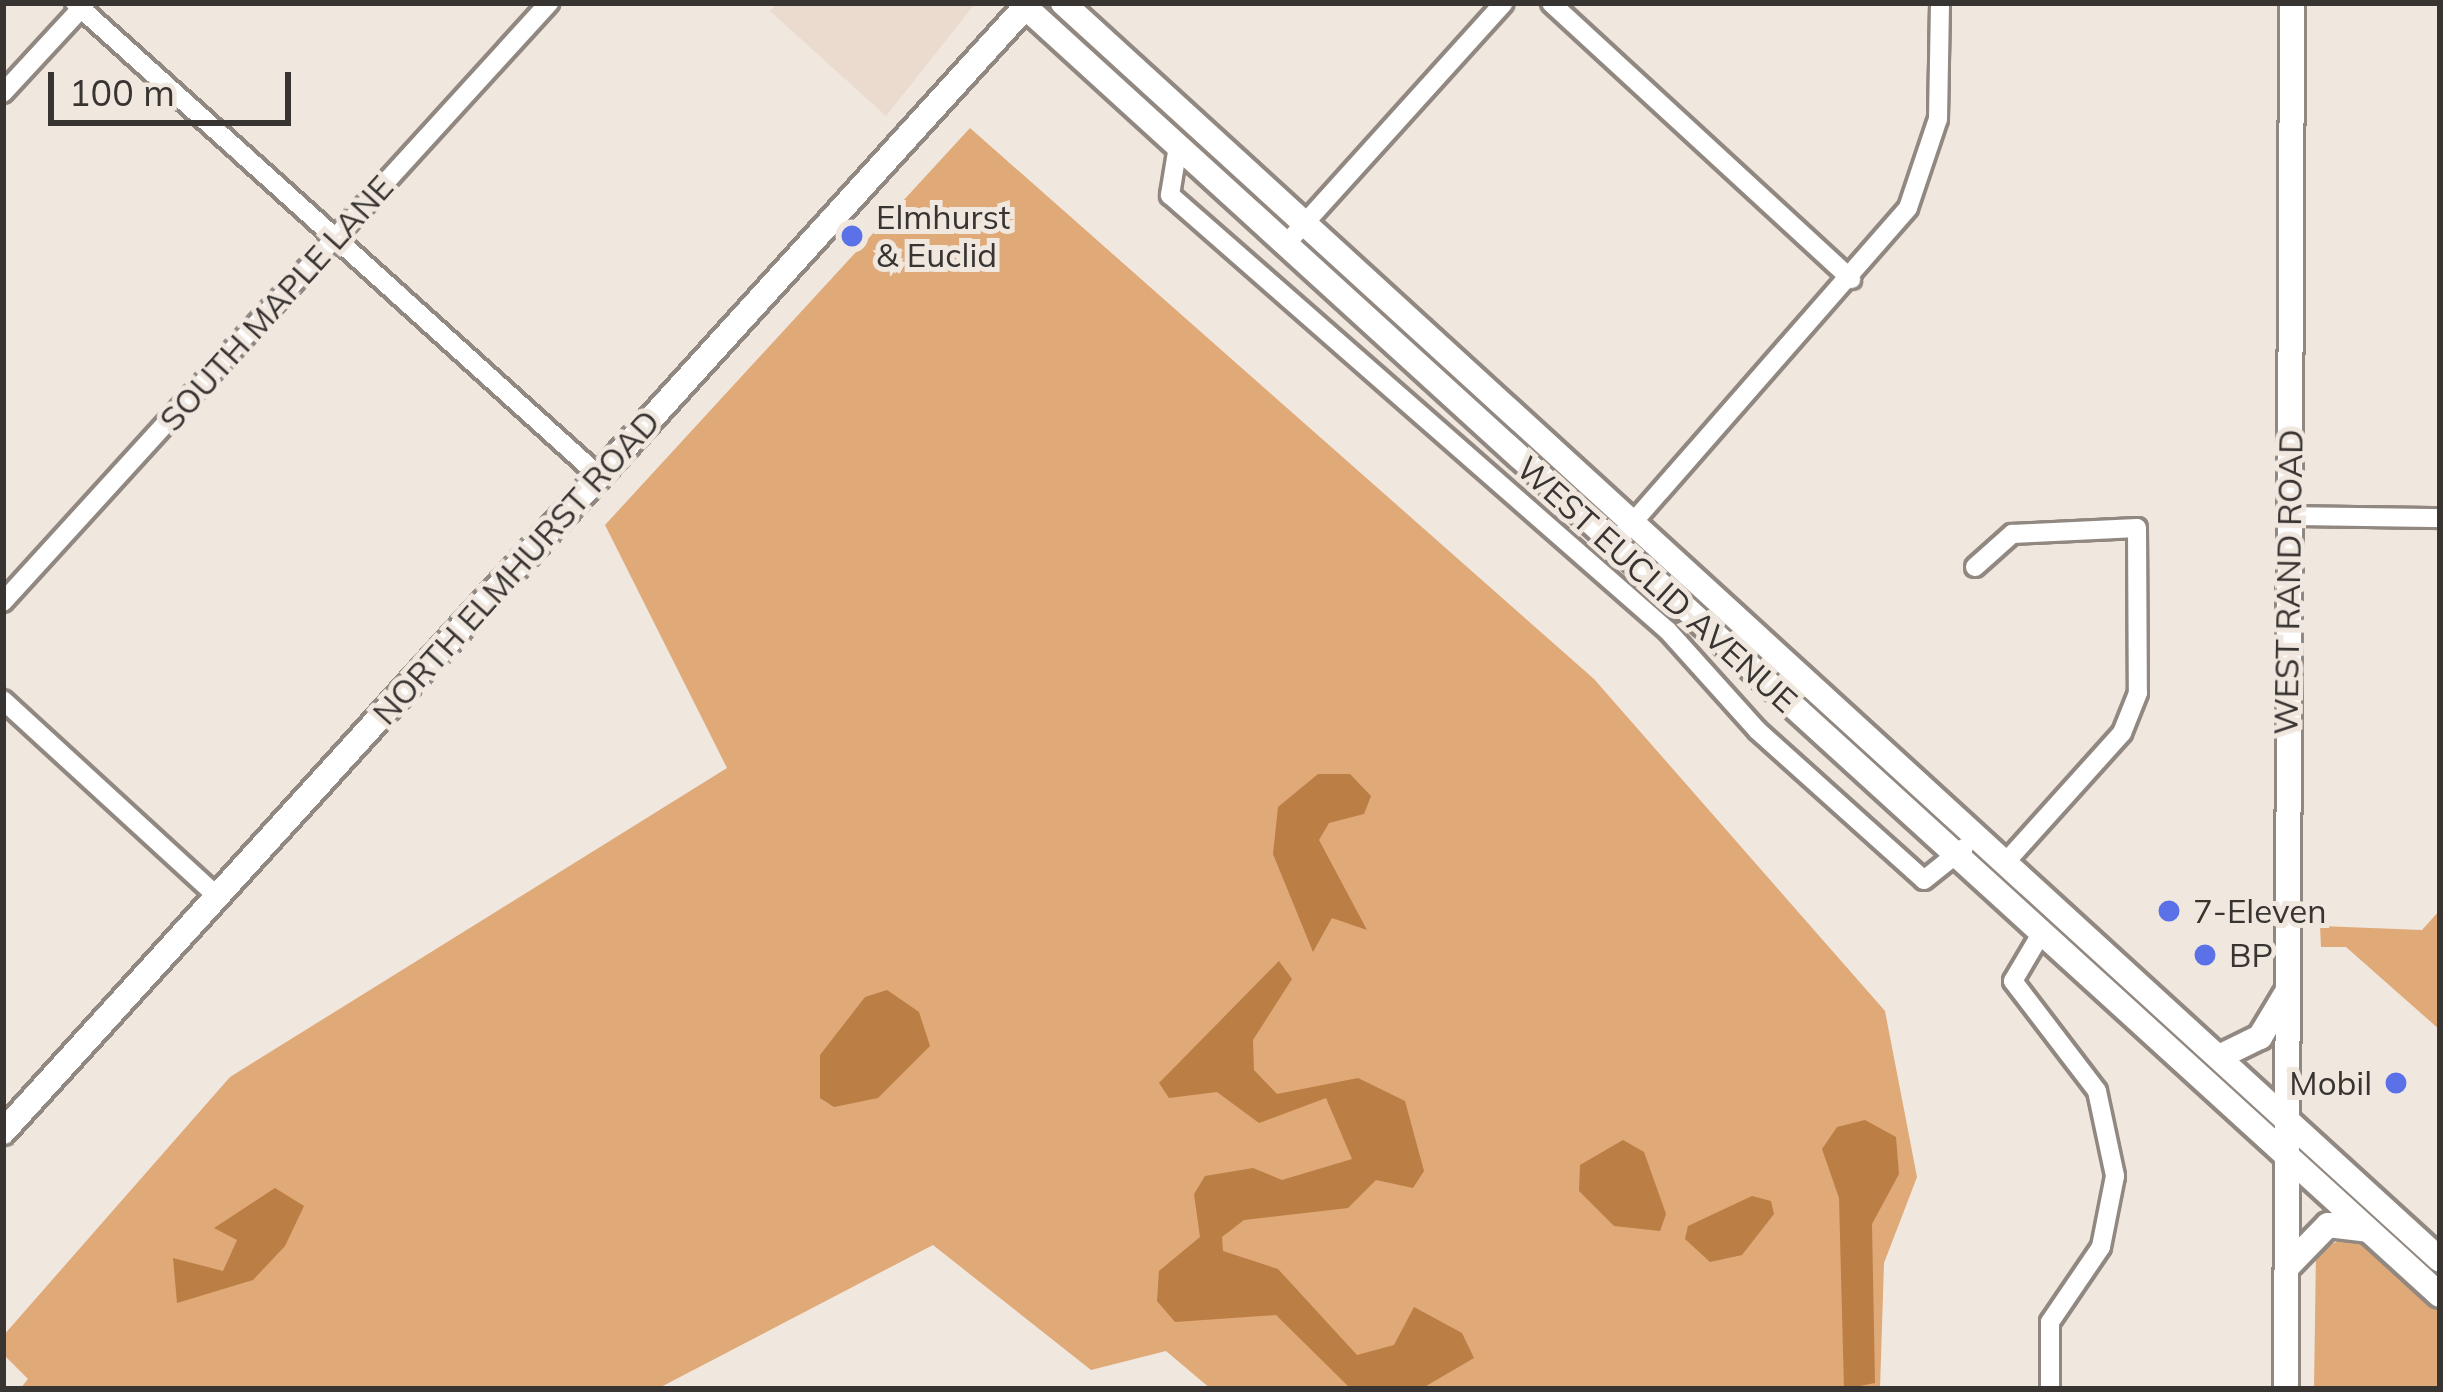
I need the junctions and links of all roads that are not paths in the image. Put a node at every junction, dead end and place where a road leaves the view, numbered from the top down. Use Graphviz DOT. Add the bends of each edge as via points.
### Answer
graph roads {
  1 [pos="549,3"];
  2 [pos="1063,3"];
  3 [pos="1504,3"];
  4 [pos="1551,3"];
  5 [pos="1940,3"];
  6 [pos="2292,3"];
  7 [pos="1025,4"];
  8 [pos="80,5"];
  9 [pos="3,93"];
  10 [pos="1178,146"];
  11 [pos="1307,221"];
  12 [pos="335,239"];
  13 [pos="1285,245"];
  14 [pos="1851,279"];
  15 [pos="599,476"];
  16 [pos="2290,516"];
  17 [pos="2440,518"];
  18 [pos="1635,520"];
  19 [pos="1614,544"];
  20 [pos="1975,567"];
  21 [pos="3,602"];
  22 [pos="3,700"];
  23 [pos="1976,835"];
  24 [pos="1957,856"];
  25 [pos="2006,862"];
  26 [pos="218,897"];
  27 [pos="2042,932"];
  28 [pos="2288,990"];
  29 [pos="2218,1057"];
  30 [pos="2288,1121"];
  31 [pos="3,1132"];
  32 [pos="2288,1161"];
  33 [pos="2366,1230"];
  34 [pos="2440,1260"];
  35 [pos="2288,1268"];
  36 [pos="2440,1295"];
  37 [pos="2050,1389"];
  38 [pos="2286,1389"];
  1 -- 12 [label="street, SOUTH MAPLE LANE"];
  2 -- 11 [label="main road, WEST EUCLID AVENUE"];
  3 -- 11 [label="street"];
  4 -- 14 [label="street"];
  5 -- 14 [label="street" via="1930,156 1899,221"];
  6 -- 16 [label="main road, WEST RAND ROAD"];
  7 -- 10 [label="main road, WEST EUCLID AVENUE"];
  7 -- 15 [label="main road, NORTH ELMHURST ROAD"];
  8 -- 9 [label="street"];
  8 -- 12 [label="street"];
  10 -- 13 [label="main road, WEST EUCLID AVENUE"];
  10 -- 24 [label="street" via="1170,195 1668,632 1757,730 1924,880"];
  11 -- 13 [label="street"];
  11 -- 18 [label="main road, WEST EUCLID AVENUE"];
  12 -- 15 [label="street"];
  12 -- 21 [label="street, SOUTH MAPLE LANE"];
  13 -- 19 [label="main road, WEST EUCLID AVENUE"];
  14 -- 18 [label="street"];
  15 -- 26 [label="main road, NORTH ELMHURST ROAD"];
  16 -- 17 [label="street"];
  16 -- 28 [label="main road, WEST RAND ROAD"];
  18 -- 19 [label="street"];
  18 -- 23 [label="main road, WEST EUCLID AVENUE"];
  19 -- 24 [label="main road, WEST EUCLID AVENUE"];
  20 -- 25 [label="street" via="2012,533 2137,528 2130,713"];
  22 -- 26 [label="street"];
  23 -- 24 [label="street"];
  23 -- 25 [label="main road, WEST EUCLID AVENUE"];
  24 -- 27 [label="main road, WEST EUCLID AVENUE"];
  25 -- 29 [label="main road, WEST EUCLID AVENUE"];
  26 -- 31 [label="main road, NORTH ELMHURST ROAD"];
  27 -- 32 [label="main road, WEST EUCLID AVENUE"];
  27 -- 37 [label="street" via="2013,981 2097,1091 2115,1175 2101,1247 2050,1322"];
  28 -- 29 [label="main road" via="2260,1037"];
  28 -- 30 [label="main road, WEST RAND ROAD"];
  29 -- 30 [label="main road, WEST EUCLID AVENUE"];
  30 -- 32 [label="main road, WEST RAND ROAD"];
  30 -- 34 [label="main road, WEST EUCLID AVENUE"];
  32 -- 33 [label="main road, WEST EUCLID AVENUE"];
  32 -- 35 [label="main road, WEST RAND ROAD"];
  33 -- 35 [label="main road" via="2315,1231"];
  33 -- 36 [label="main road, WEST EUCLID AVENUE"];
  35 -- 38 [label="main road, WEST RAND ROAD"];
}
